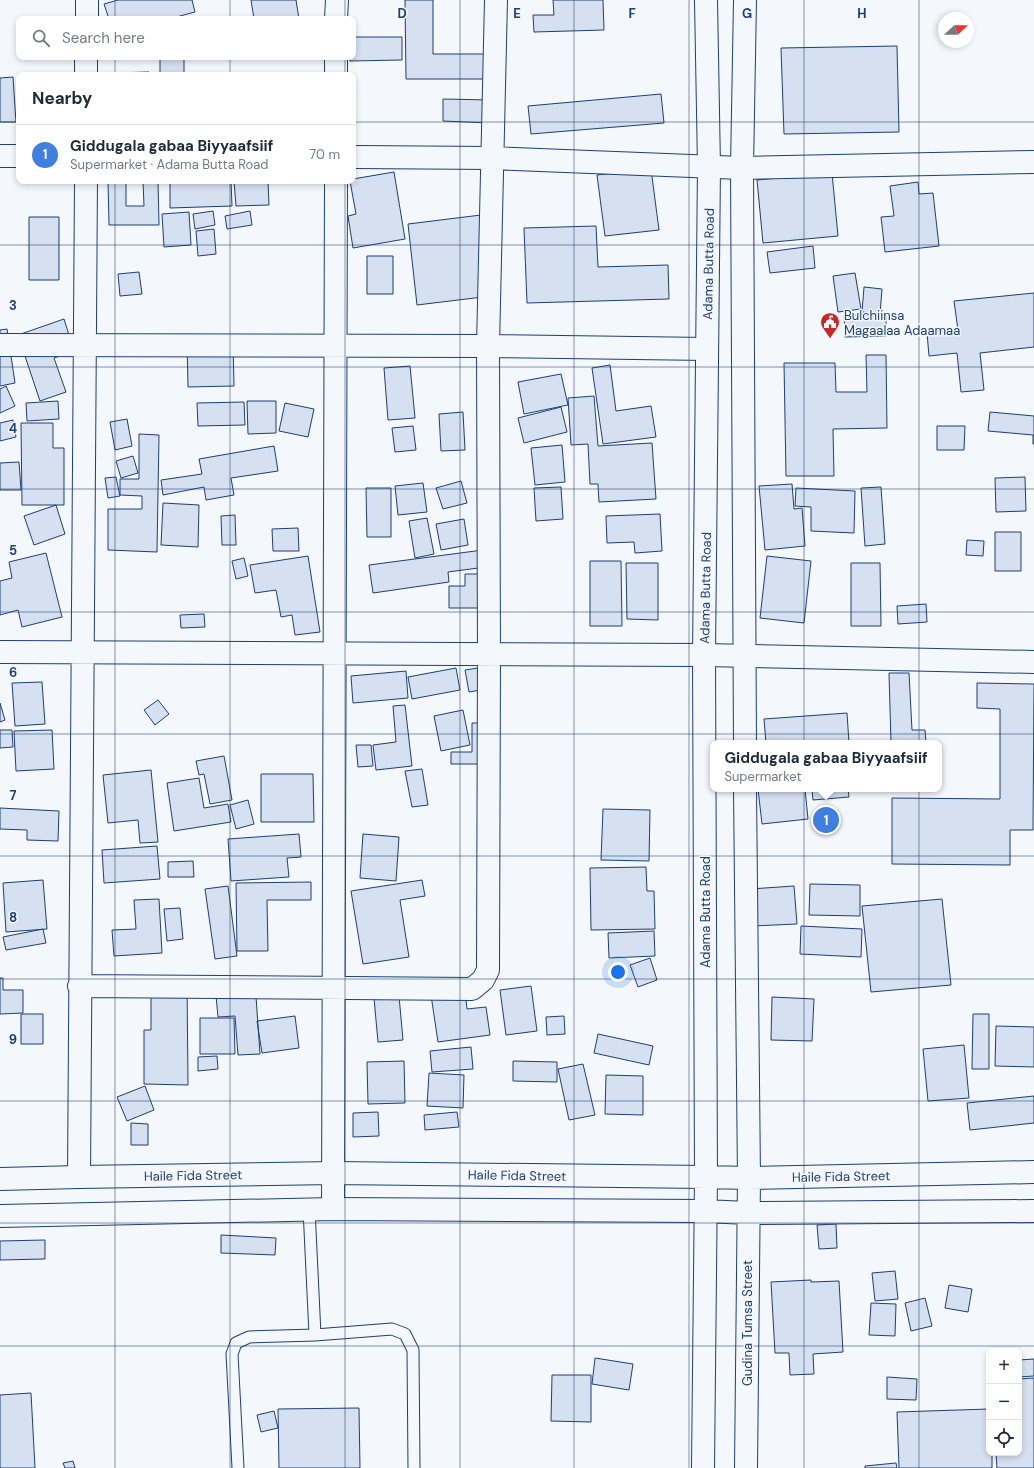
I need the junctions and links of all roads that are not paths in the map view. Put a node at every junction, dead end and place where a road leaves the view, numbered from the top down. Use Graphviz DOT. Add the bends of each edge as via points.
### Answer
graph roads {
  1 [pos="87,0"];
  2 [pos="336,0"];
  3 [pos="496,0"];
  4 [pos="706,0"];
  5 [pos="745,0"];
  6 [pos="87,16"];
  7 [pos="336,16"];
  8 [pos="86,60"];
  9 [pos="336,60"];
  10 [pos="86,72"];
  11 [pos="336,72"];
  12 [pos="0,156"];
  13 [pos="16,156"];
  14 [pos="356,157"];
  15 [pos="492,158"];
  16 [pos="1034,162"];
  17 [pos="709,167"];
  18 [pos="742,168"];
  19 [pos="86,184"];
  20 [pos="336,184"];
  21 [pos="0,345"];
  22 [pos="84,345"];
  23 [pos="336,346"];
  24 [pos="488,346"];
  25 [pos="707,349"];
  26 [pos="0,652"];
  27 [pos="82,652"];
  28 [pos="335,654"];
  29 [pos="489,655"];
  30 [pos="704,655"];
  31 [pos="744,656"];
  32 [pos="1034,662"];
  33 [pos="745,740"];
  34 [pos="745,792"];
  35 [pos="79,986"];
  36 [pos="334,988"];
  37 [pos="1034,1172"];
  38 [pos="334,1173"];
  39 [pos="79,1176"];
  40 [pos="706,1176"];
  41 [pos="749,1178"];
  42 [pos="0,1179"];
  43 [pos="309,1209"];
  44 [pos="333,1209"];
  45 [pos="705,1211"];
  46 [pos="1034,1211"];
  47 [pos="748,1213"];
  48 [pos="0,1216"];
  49 [pos="315,1335"];
  50 [pos="238,1468"];
  51 [pos="414,1468"];
  52 [pos="703,1468"];
  53 [pos="746,1468"];
  1 -- 6 [label="street"];
  2 -- 7 [label="street"];
  3 -- 15 [label="street"];
  4 -- 17 [label="street, Adama Butta Road"];
  5 -- 18 [label="street"];
  8 -- 10 [label="street"];
  9 -- 11 [label="street"];
  12 -- 13 [label="street"];
  14 -- 15 [label="street"];
  15 -- 17 [label="street"];
  15 -- 24 [label="street"];
  16 -- 18 [label="street"];
  17 -- 18 [label="street"];
  17 -- 25 [label="street, Adama Butta Road"];
  18 -- 31 [label="street"];
  19 -- 22 [label="street"];
  20 -- 23 [label="street"];
  21 -- 22 [label="street"];
  22 -- 23 [label="street"];
  22 -- 27 [label="street"];
  23 -- 24 [label="street"];
  23 -- 28 [label="street"];
  24 -- 25 [label="street"];
  24 -- 29 [label="street"];
  25 -- 30 [label="street, Adama Butta Road"];
  26 -- 27 [label="street"];
  27 -- 28 [label="street"];
  27 -- 35 [label="street"];
  28 -- 29 [label="street"];
  28 -- 36 [label="street"];
  29 -- 30 [label="street"];
  29 -- 36 [label="street" via="488,970 483,980 472,989"];
  30 -- 31 [label="street"];
  30 -- 40 [label="street, Adama Butta Road"];
  31 -- 32 [label="street"];
  31 -- 33 [label="street"];
  34 -- 41 [label="street"];
  35 -- 36 [label="street"];
  35 -- 39 [label="street"];
  36 -- 38 [label="street"];
  37 -- 41 [label="street, Haile Fida Street"];
  38 -- 39 [label="street, Haile Fida Street"];
  38 -- 40 [label="street, Haile Fida Street"];
  38 -- 44 [label="street"];
  39 -- 42 [label="street, Haile Fida Street"];
  40 -- 41 [label="street, Haile Fida Street"];
  40 -- 45 [label="street, Adama Butta Road"];
  41 -- 47 [label="street, Gudina Tumsa Street"];
  43 -- 44 [label="street"];
  43 -- 48 [label="street"];
  43 -- 49 [label="lane"];
  44 -- 45 [label="street"];
  45 -- 47 [label="street"];
  45 -- 52 [label="street"];
  46 -- 47 [label="street"];
  47 -- 53 [label="street, Gudina Tumsa Street"];
  49 -- 50 [label="lane" via="249,1337 236,1343 232,1354"];
  49 -- 51 [label="lane" via="392,1329 405,1334 413,1350"];
}
